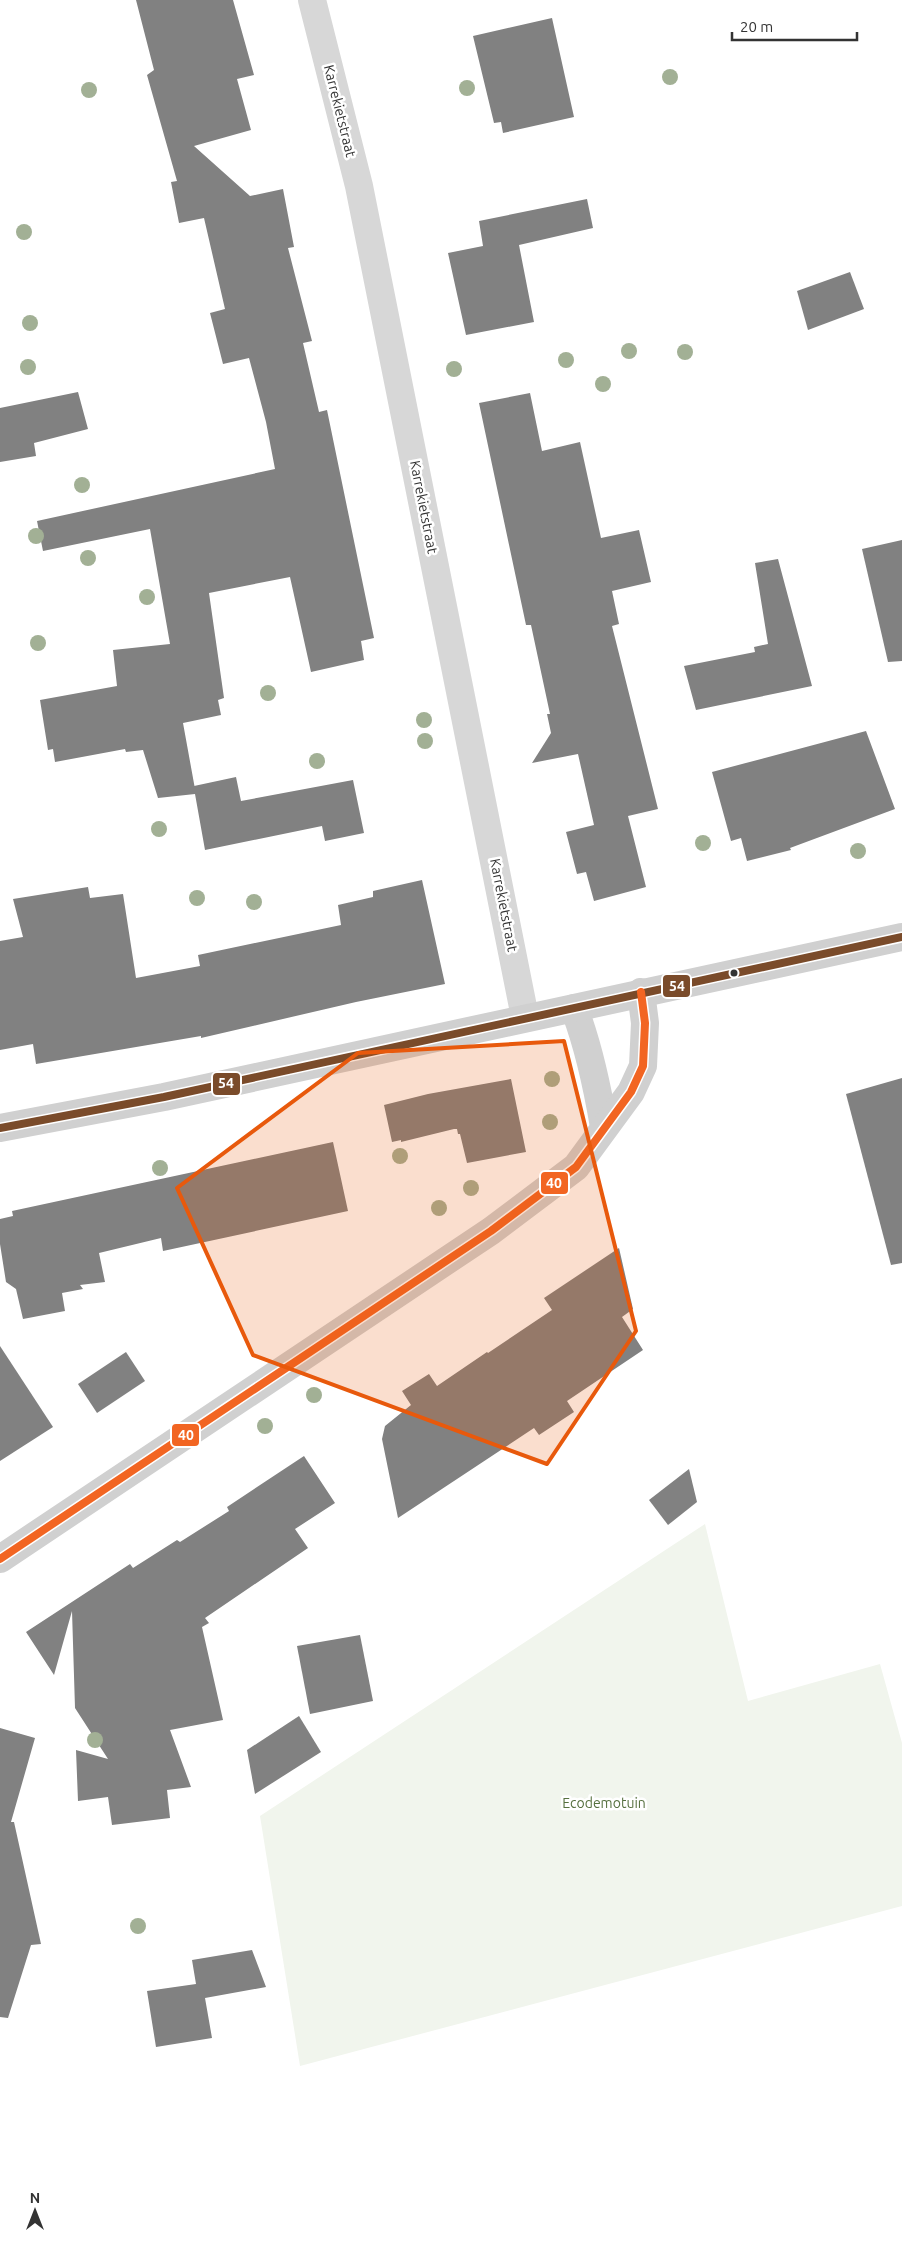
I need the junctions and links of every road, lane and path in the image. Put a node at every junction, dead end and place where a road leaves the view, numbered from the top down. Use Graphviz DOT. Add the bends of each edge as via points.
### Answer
graph roads {
  1 [pos="312,0"];
  2 [pos="902,937"];
  3 [pos="641,992"];
  4 [pos="574,1008"];
  5 [pos="526,1017"];
  6 [pos="604,1127"];
  7 [pos="0,1128"];
  8 [pos="0,1559"];
  1 -- 5 [label="street, Karrekietstraat" via="359,186"];
  2 -- 3 [label="street"];
  3 -- 4 [label="street"];
  3 -- 6 [label="street" via="645,1023 643,1066 631,1092"];
  4 -- 5 [label="street"];
  4 -- 6 [label="street" via="596,1076"];
  5 -- 7 [label="street" via="164,1097"];
  6 -- 8 [label="street" via="576,1167 491,1231"];
}
